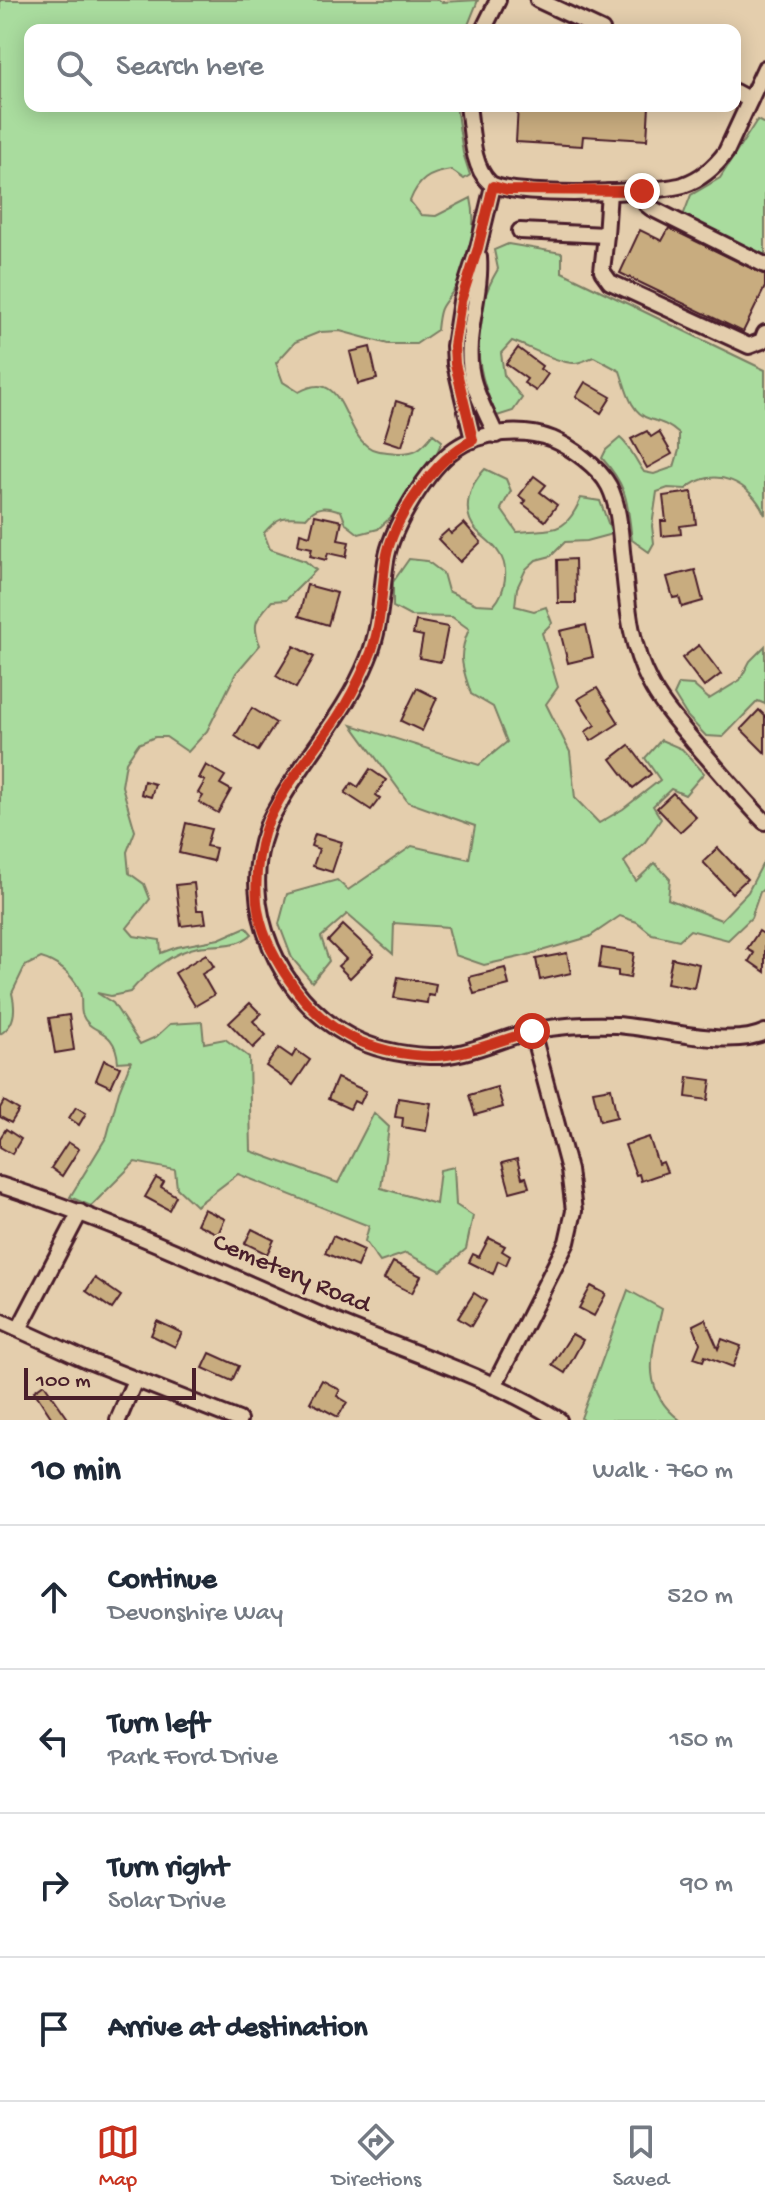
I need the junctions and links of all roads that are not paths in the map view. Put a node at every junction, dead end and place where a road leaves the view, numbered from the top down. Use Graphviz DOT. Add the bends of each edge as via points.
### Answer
graph roads {
  1 [pos="498,0"];
  2 [pos="548,2"];
  3 [pos="486,24"];
  4 [pos="590,24"];
  5 [pos="765,68"];
  6 [pos="741,95"];
  7 [pos="750,100"];
  8 [pos="469,112"];
  9 [pos="493,186"];
  10 [pos="642,191"];
  11 [pos="609,192"];
  12 [pos="520,231"];
  13 [pos="606,235"];
  14 [pos="478,248"];
  15 [pos="765,265"];
  16 [pos="765,333"];
  17 [pos="496,435"];
  18 [pos="473,440"];
  19 [pos="765,822"];
  20 [pos="532,1031"];
  21 [pos="765,1032"];
  22 [pos="0,1185"];
  23 [pos="80,1212"];
  24 [pos="0,1321"];
  25 [pos="19,1329"];
  26 [pos="135,1380"];
  27 [pos="494,1386"];
  28 [pos="118,1420"];
  29 [pos="239,1420"];
  30 [pos="559,1420"];
  1 -- 3 [label="street"];
  2 -- 4 [label="street"];
  5 -- 7 [label="street"];
  6 -- 7 [label="street"];
  7 -- 10 [label="street" via="726,152 704,175 687,184"];
  8 -- 9 [label="street" via="476,155"];
  9 -- 11 [label="street"];
  9 -- 14 [label="street"];
  10 -- 11 [label="street"];
  10 -- 15 [label="street" via="651,208"];
  11 -- 13 [label="street"];
  12 -- 13 [label="street"];
  13 -- 16 [label="street" via="602,271 610,282 749,346 762,341"];
  14 -- 17 [label="street" via="472,376"];
  14 -- 18 [label="street" via="454,346"];
  17 -- 18 [label="street"];
  17 -- 19 [label="street" via="528,433 553,440 582,458 608,484 619,522 631,629 648,679 665,708"];
  18 -- 20 [label="street" via="434,469 402,520 387,554 370,655 338,716 266,828 257,862 257,903 281,968 303,998 347,1036 370,1046 442,1056"];
  20 -- 21 [label="street" via="619,1025 738,1040"];
  20 -- 27 [label="street" via="569,1170 574,1211 567,1242"];
  22 -- 23 [label="street, Cemetery Road"];
  23 -- 25 [label="street"];
  23 -- 27 [label="street, Cemetery Road"];
  24 -- 25 [label="street"];
  25 -- 26 [label="street"];
  26 -- 28 [label="street"];
  26 -- 29 [label="street"];
  27 -- 30 [label="street, Cemetery Road"];
}
